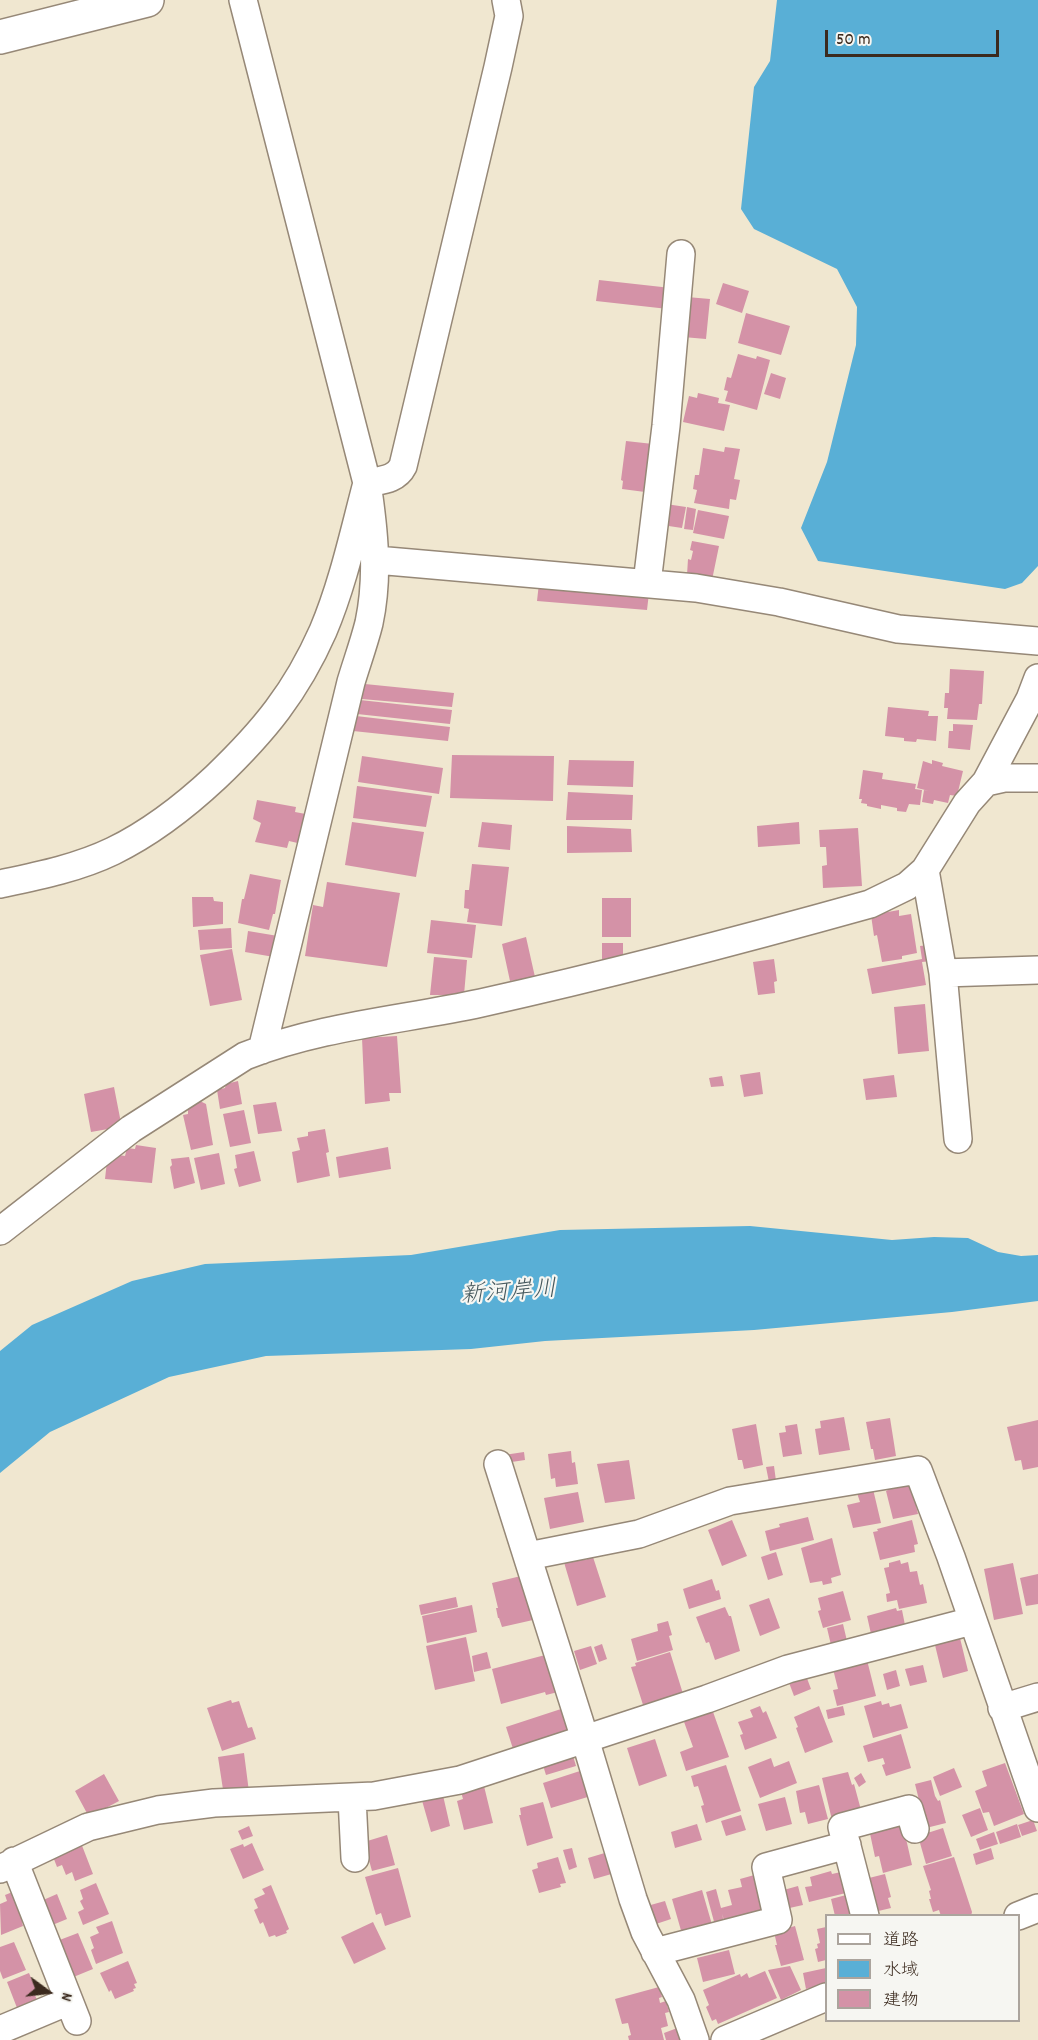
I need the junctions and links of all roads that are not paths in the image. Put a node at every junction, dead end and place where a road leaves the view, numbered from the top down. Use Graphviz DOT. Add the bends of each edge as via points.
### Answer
graph roads {
  1 [pos="147,0"];
  2 [pos="243,0"];
  3 [pos="506,0"];
  4 [pos="0,37"];
  5 [pos="681,254"];
  6 [pos="367,483"];
  7 [pos="376,560"];
  8 [pos="647,583"];
  9 [pos="1038,641"];
  10 [pos="1038,678"];
  11 [pos="1038,778"];
  12 [pos="986,782"];
  13 [pos="925,870"];
  14 [pos="0,884"];
  15 [pos="1038,970"];
  16 [pos="943,973"];
  17 [pos="262,1050"];
  18 [pos="958,1139"];
  19 [pos="2,1226"];
  20 [pos="498,1464"];
  21 [pos="528,1556"];
  22 [pos="972,1621"];
  23 [pos="1038,1697"];
  24 [pos="1002,1708"];
  25 [pos="585,1739"];
  26 [pos="352,1798"];
  27 [pos="1038,1808"];
  28 [pos="915,1829"];
  29 [pos="847,1845"];
  30 [pos="355,1858"];
  31 [pos="7,1865"];
  32 [pos="1038,1908"];
  33 [pos="865,1914"];
  34 [pos="1020,1915"];
  35 [pos="656,1952"];
  36 [pos="825,1997"];
  37 [pos="0,2030"];
  38 [pos="695,2040"];
  39 [pos="725,2040"];
  1 -- 4 [label="highway"];
  2 -- 6 [label="street"];
  3 -- 6 [label="street" via="509,16 498,67 403,466 399,474"];
  5 -- 8 [label="street"];
  6 -- 7 [label="street"];
  6 -- 14 [label="street" via="337,594 323,630 305,669 250,744 185,806 112,852 50,874"];
  7 -- 8 [label="street"];
  7 -- 17 [label="street" via="369,623 351,682"];
  8 -- 9 [label="street" via="779,602 898,629"];
  10 -- 12 [label="street"];
  11 -- 12 [label="street"];
  12 -- 13 [label="street" via="967,802"];
  13 -- 16 [label="street"];
  13 -- 17 [label="street" via="889,896 831,915 611,973 437,1013 333,1030"];
  15 -- 16 [label="street"];
  16 -- 18 [label="street"];
  17 -- 19 [label="street" via="245,1056 131,1129"];
  20 -- 21 [label="street"];
  21 -- 22 [label="street" via="639,1534 730,1502 918,1470"];
  21 -- 25 [label="street"];
  22 -- 24 [label="street"];
  22 -- 25 [label="street" via="788,1669"];
  23 -- 24 [label="street"];
  24 -- 27 [label="street"];
  25 -- 26 [label="street" via="460,1780"];
  25 -- 35 [label="street" via="633,1899"];
  26 -- 30 [label="street"];
  26 -- 31 [label="street" via="214,1803 158,1810 88,1827"];
  28 -- 29 [label="street" via="909,1809 842,1827"];
  29 -- 33 [label="street"];
  29 -- 35 [label="street" via="766,1868 778,1920"];
  31 -- 37 [label="street" via="73,2011"];
  32 -- 34 [label="street"];
  35 -- 38 [label="street" via="681,2000"];
  36 -- 39 [label="street"];
}
